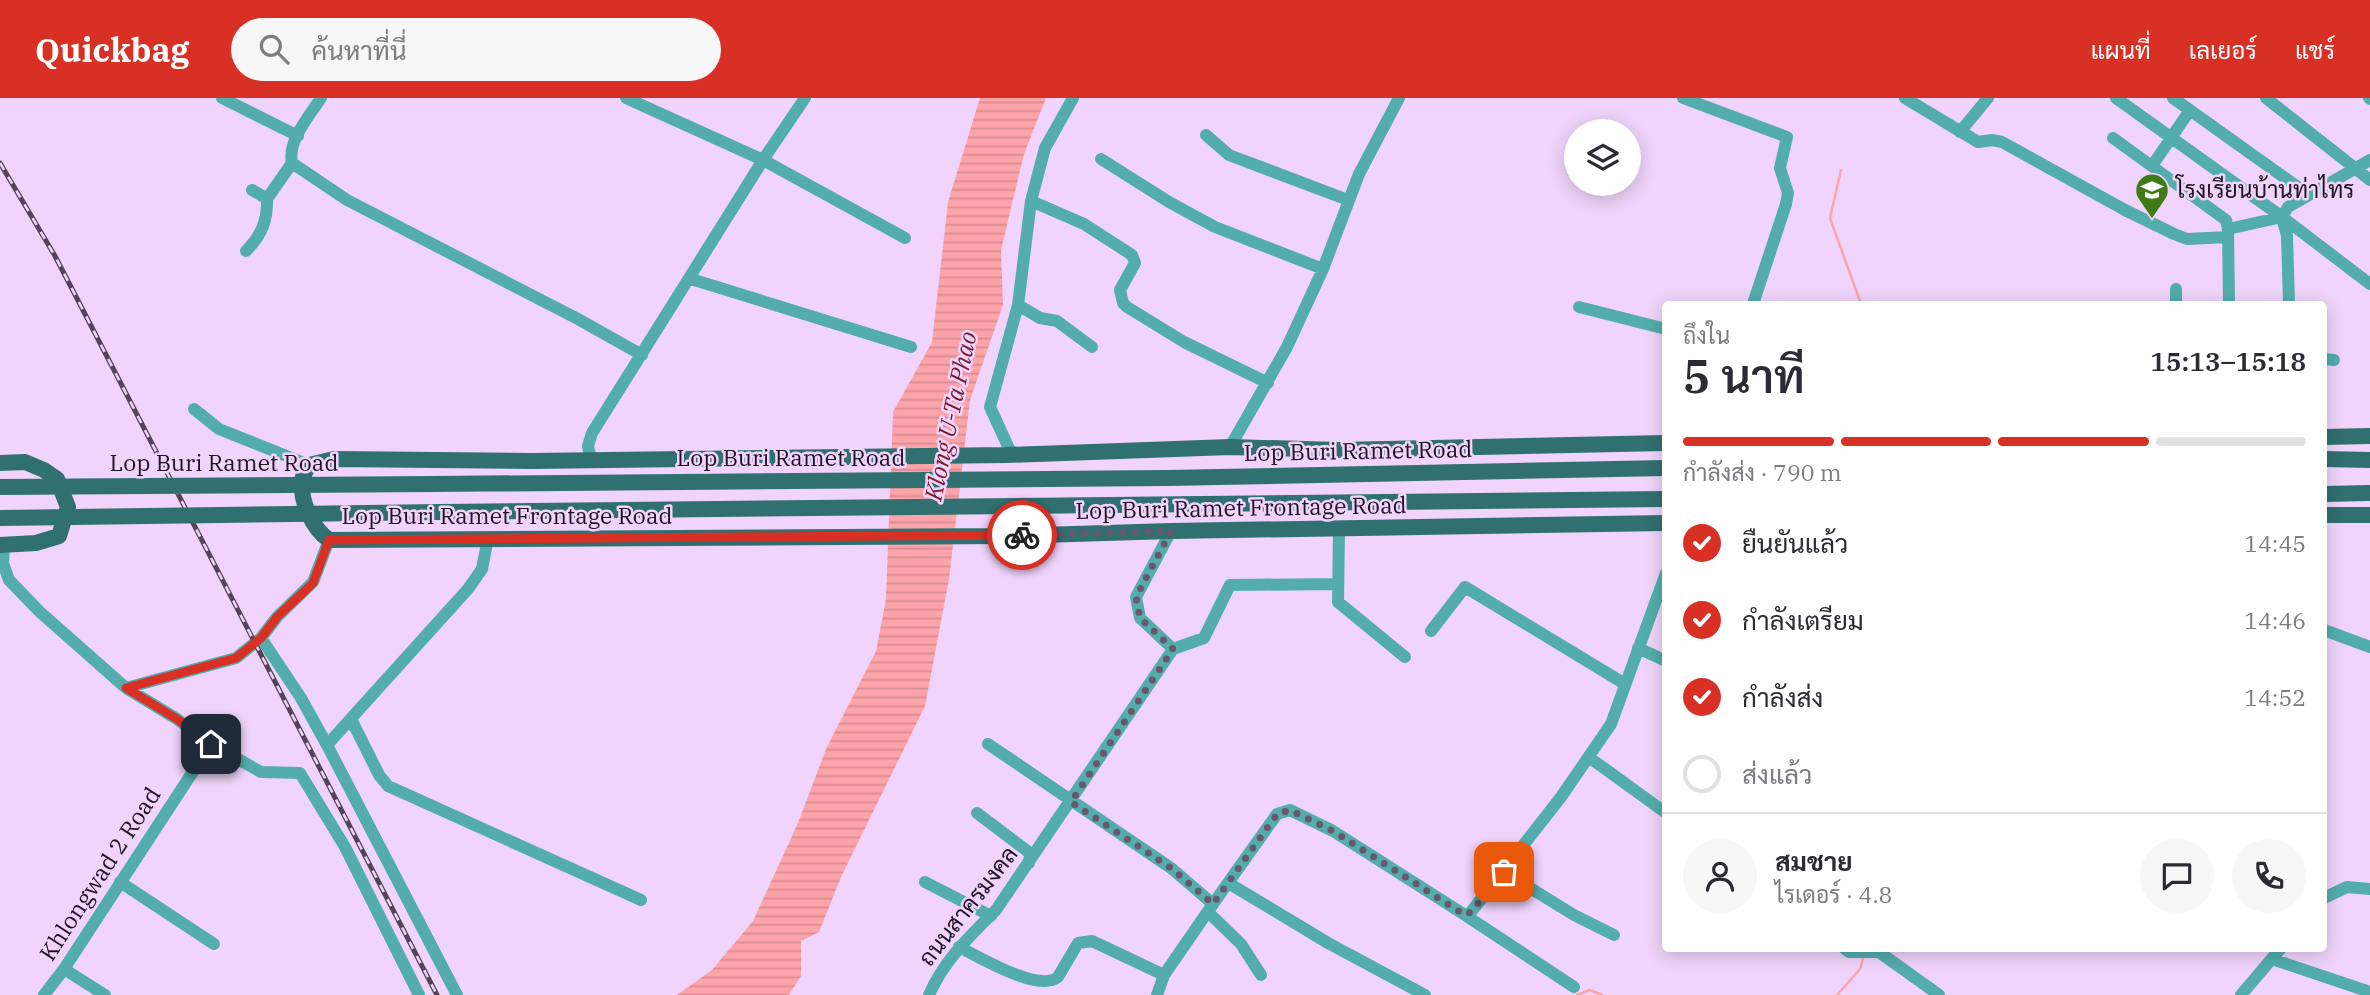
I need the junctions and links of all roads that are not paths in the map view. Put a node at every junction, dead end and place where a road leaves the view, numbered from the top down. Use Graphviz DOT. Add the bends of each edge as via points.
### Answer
graph roads {
  1 [pos="222,98"];
  2 [pos="321,98"];
  3 [pos="626,98"];
  4 [pos="805,98"];
  5 [pos="1073,98"];
  6 [pos="1399,98"];
  7 [pos="1683,98"];
  8 [pos="1905,98"];
  9 [pos="1988,98"];
  10 [pos="2116,98"];
  11 [pos="2173,98"];
  12 [pos="2266,98"];
  13 [pos="2190,110"];
  14 [pos="1960,132"];
  15 [pos="1206,135"];
  16 [pos="298,136"];
  17 [pos="2172,137"];
  18 [pos="2113,138"];
  19 [pos="1101,159"];
  20 [pos="763,160"];
  21 [pos="2370,160"];
  22 [pos="292,163"];
  23 [pos="2152,166"];
  24 [pos="2356,169"];
  25 [pos="2370,180"];
  26 [pos="253,190"];
  27 [pos="2309,195"];
  28 [pos="267,196"];
  29 [pos="1348,200"];
  30 [pos="1031,201"];
  31 [pos="2282,217"];
  32 [pos="2228,233"];
  33 [pos="905,238"];
  34 [pos="246,251"];
  35 [pos="1324,269"];
  36 [pos="691,279"];
  37 [pos="2370,284"];
  38 [pos="2176,289"];
  39 [pos="1754,301"];
  40 [pos="2176,301"];
  41 [pos="2229,301"];
  42 [pos="2289,301"];
  43 [pos="1018,305"];
  44 [pos="1579,307"];
  45 [pos="1662,328"];
  46 [pos="911,346"];
  47 [pos="1092,347"];
  48 [pos="642,355"];
  49 [pos="1268,383"];
  50 [pos="194,409"];
  51 [pos="2370,436"];
  52 [pos="2327,437"];
  53 [pos="1662,443"];
  54 [pos="1230,447"];
  55 [pos="1009,455"];
  56 [pos="2327,459"];
  57 [pos="591,460"];
  58 [pos="2370,460"];
  59 [pos="0,463"];
  60 [pos="309,465"];
  61 [pos="1662,468"];
  62 [pos="1335,474"];
  63 [pos="594,482"];
  64 [pos="0,487"];
  65 [pos="2370,493"];
  66 [pos="2327,494"];
  67 [pos="1662,499"];
  68 [pos="1333,504"];
  69 [pos="2327,515"];
  70 [pos="2370,515"];
  71 [pos="0,519"];
  72 [pos="1662,523"];
  73 [pos="1339,529"];
  74 [pos="1171,531"];
  75 [pos="488,538"];
  76 [pos="329,540"];
  77 [pos="2,545"];
  78 [pos="1338,584"];
  79 [pos="1662,584"];
  80 [pos="1431,631"];
  81 [pos="2327,631"];
  82 [pos="261,638"];
  83 [pos="2370,647"];
  84 [pos="1638,648"];
  85 [pos="1173,649"];
  86 [pos="1405,657"];
  87 [pos="1662,659"];
  88 [pos="1625,684"];
  89 [pos="126,688"];
  90 [pos="352,719"];
  91 [pos="211,744"];
  92 [pos="988,744"];
  93 [pos="327,745"];
  94 [pos="1590,758"];
  95 [pos="1071,802"];
  96 [pos="1662,810"];
  97 [pos="977,813"];
  98 [pos="1029,863"];
  99 [pos="1504,872"];
  100 [pos="120,882"];
  101 [pos="925,882"];
  102 [pos="1230,884"];
  103 [pos="2370,889"];
  104 [pos="2327,897"];
  105 [pos="641,900"];
  106 [pos="1211,908"];
  107 [pos="1465,915"];
  108 [pos="991,916"];
  109 [pos="1614,935"];
  110 [pos="214,944"];
  111 [pos="959,947"];
  112 [pos="1879,952"];
  113 [pos="2276,954"];
  114 [pos="64,969"];
  115 [pos="1164,975"];
  116 [pos="1261,975"];
  117 [pos="1574,986"];
  118 [pos="44,995"];
  119 [pos="105,995"];
  120 [pos="419,995"];
  121 [pos="457,995"];
  122 [pos="929,995"];
  123 [pos="1157,995"];
  124 [pos="1425,995"];
  125 [pos="1938,995"];
  126 [pos="2241,995"];
  127 [pos="2365,995"];
  1 -- 16 [label="street"];
  2 -- 16 [label="street"];
  3 -- 20 [label="street"];
  4 -- 20 [label="street"];
  5 -- 30 [label="street" via="1045,148"];
  6 -- 29 [label="street"];
  7 -- 39 [label="street" via="1787,137 1780,167 1788,193 1786,204"];
  8 -- 14 [label="street"];
  9 -- 14 [label="street"];
  10 -- 17 [label="street"];
  11 -- 13 [label="street"];
  12 -- 24 [label="street"];
  13 -- 17 [label="street"];
  13 -- 27 [label="street"];
  14 -- 32 [label="street" via="1981,143 2002,142 2187,239"];
  15 -- 29 [label="street" via="1229,155"];
  16 -- 22 [label="street" via="290,155"];
  17 -- 23 [label="street"];
  17 -- 31 [label="street"];
  18 -- 23 [label="street"];
  19 -- 35 [label="street" via="1215,226"];
  20 -- 33 [label="street"];
  20 -- 36 [label="street"];
  21 -- 24 [label="street"];
  22 -- 28 [label="street"];
  22 -- 48 [label="street" via="347,200"];
  23 -- 32 [label="street" via="2226,220"];
  24 -- 25 [label="street"];
  24 -- 27 [label="street"];
  26 -- 28 [label="street"];
  27 -- 31 [label="street" via="2288,207"];
  28 -- 34 [label="street" via="262,232"];
  29 -- 35 [label="street"];
  30 -- 43 [label="street"];
  30 -- 49 [label="street" via="1084,224 1132,255 1135,263 1120,290 1127,307 1184,342"];
  31 -- 32 [label="street"];
  31 -- 37 [label="street"];
  31 -- 42 [label="street"];
  32 -- 41 [label="street"];
  35 -- 49 [label="street"];
  36 -- 46 [label="street"];
  36 -- 48 [label="street"];
  38 -- 40 [label="street"];
  43 -- 47 [label="street" via="1040,318 1057,321"];
  43 -- 55 [label="street" via="990,407"];
  44 -- 45 [label="street"];
  48 -- 57 [label="street" via="592,433 588,446"];
  49 -- 54 [label="street"];
  50 -- 60 [label="street" via="219,429"];
  51 -- 52 [label="main road"];
  53 -- 54 [label="main road" via="1339,450"];
  54 -- 55 [label="main road"];
  55 -- 57 [label="main road"];
  56 -- 58 [label="main road"];
  57 -- 60 [label="main road" via="334,459"];
  57 -- 63 [label="main road"];
  59 -- 77 [label="main road" via="25,462 44,470 57,479 68,507 59,536"];
  60 -- 76 [label="main road, Lop Buri Ramet Frontage Road" via="302,478 305,506 320,534"];
  61 -- 62 [label="main road, Lop Buri Ramet Road"];
  62 -- 63 [label="main road, Lop Buri Ramet Road"];
  62 -- 68 [label="main road"];
  63 -- 64 [label="main road, Lop Buri Ramet Road, bridge"];
  65 -- 66 [label="main road"];
  67 -- 68 [label="main road"];
  68 -- 71 [label="main road, bridge"];
  69 -- 70 [label="main road"];
  72 -- 73 [label="main road, Lop Buri Ramet Frontage Road"];
  73 -- 74 [label="main road, Lop Buri Ramet Frontage Road"];
  73 -- 78 [label="street"];
  74 -- 75 [label="main road, Lop Buri Ramet Frontage Road"];
  74 -- 85 [label="street" via="1136,597 1140,618"];
  75 -- 76 [label="main road, Lop Buri Ramet Frontage Road"];
  75 -- 90 [label="street" via="482,569 468,589"];
  76 -- 82 [label="street" via="313,583"];
  77 -- 89 [label="street" via="9,580"];
  78 -- 85 [label="street" via="1230,585 1203,638"];
  78 -- 86 [label="street" via="1338,602"];
  79 -- 84 [label="street"];
  80 -- 88 [label="street" via="1465,587"];
  81 -- 83 [label="street"];
  82 -- 89 [label="street" via="236,658"];
  82 -- 93 [label="street"];
  84 -- 87 [label="street"];
  84 -- 88 [label="street"];
  85 -- 95 [label="street, ถนนสาครมงคล"];
  88 -- 94 [label="street" via="1611,724"];
  89 -- 91 [label="street"];
  90 -- 93 [label="street"];
  90 -- 105 [label="street" via="388,786"];
  91 -- 100 [label="street, Khlongwad 2 Road"];
  91 -- 120 [label="street" via="261,772 300,773 345,847"];
  92 -- 95 [label="street"];
  93 -- 121 [label="street"];
  94 -- 96 [label="street"];
  94 -- 99 [label="street"];
  95 -- 98 [label="street, ถนนสาครมงคล"];
  95 -- 106 [label="street" via="1171,868"];
  97 -- 98 [label="street" via="1026,850"];
  98 -- 108 [label="street, ถนนสาครมงคล"];
  99 -- 107 [label="street"];
  99 -- 109 [label="street"];
  100 -- 110 [label="street"];
  100 -- 114 [label="street, Khlongwad 2 Road"];
  101 -- 108 [label="street"];
  102 -- 106 [label="street"];
  102 -- 107 [label="street" via="1277,814 1290,810 1333,831"];
  102 -- 124 [label="street"];
  103 -- 104 [label="street" via="2347,887"];
  106 -- 115 [label="street"];
  106 -- 116 [label="street"];
  107 -- 117 [label="street"];
  108 -- 111 [label="street, ถนนสาครมงคล"];
  111 -- 115 [label="street" via="1043,982 1058,977 1078,943 1092,941"];
  111 -- 122 [label="street, ถนนสาครมงคล"];
  112 -- 125 [label="street"];
  113 -- 126 [label="street"];
  113 -- 127 [label="street" via="2367,991"];
  114 -- 118 [label="street, Khlongwad 2 Road"];
  114 -- 119 [label="street"];
  115 -- 123 [label="street"];
}
